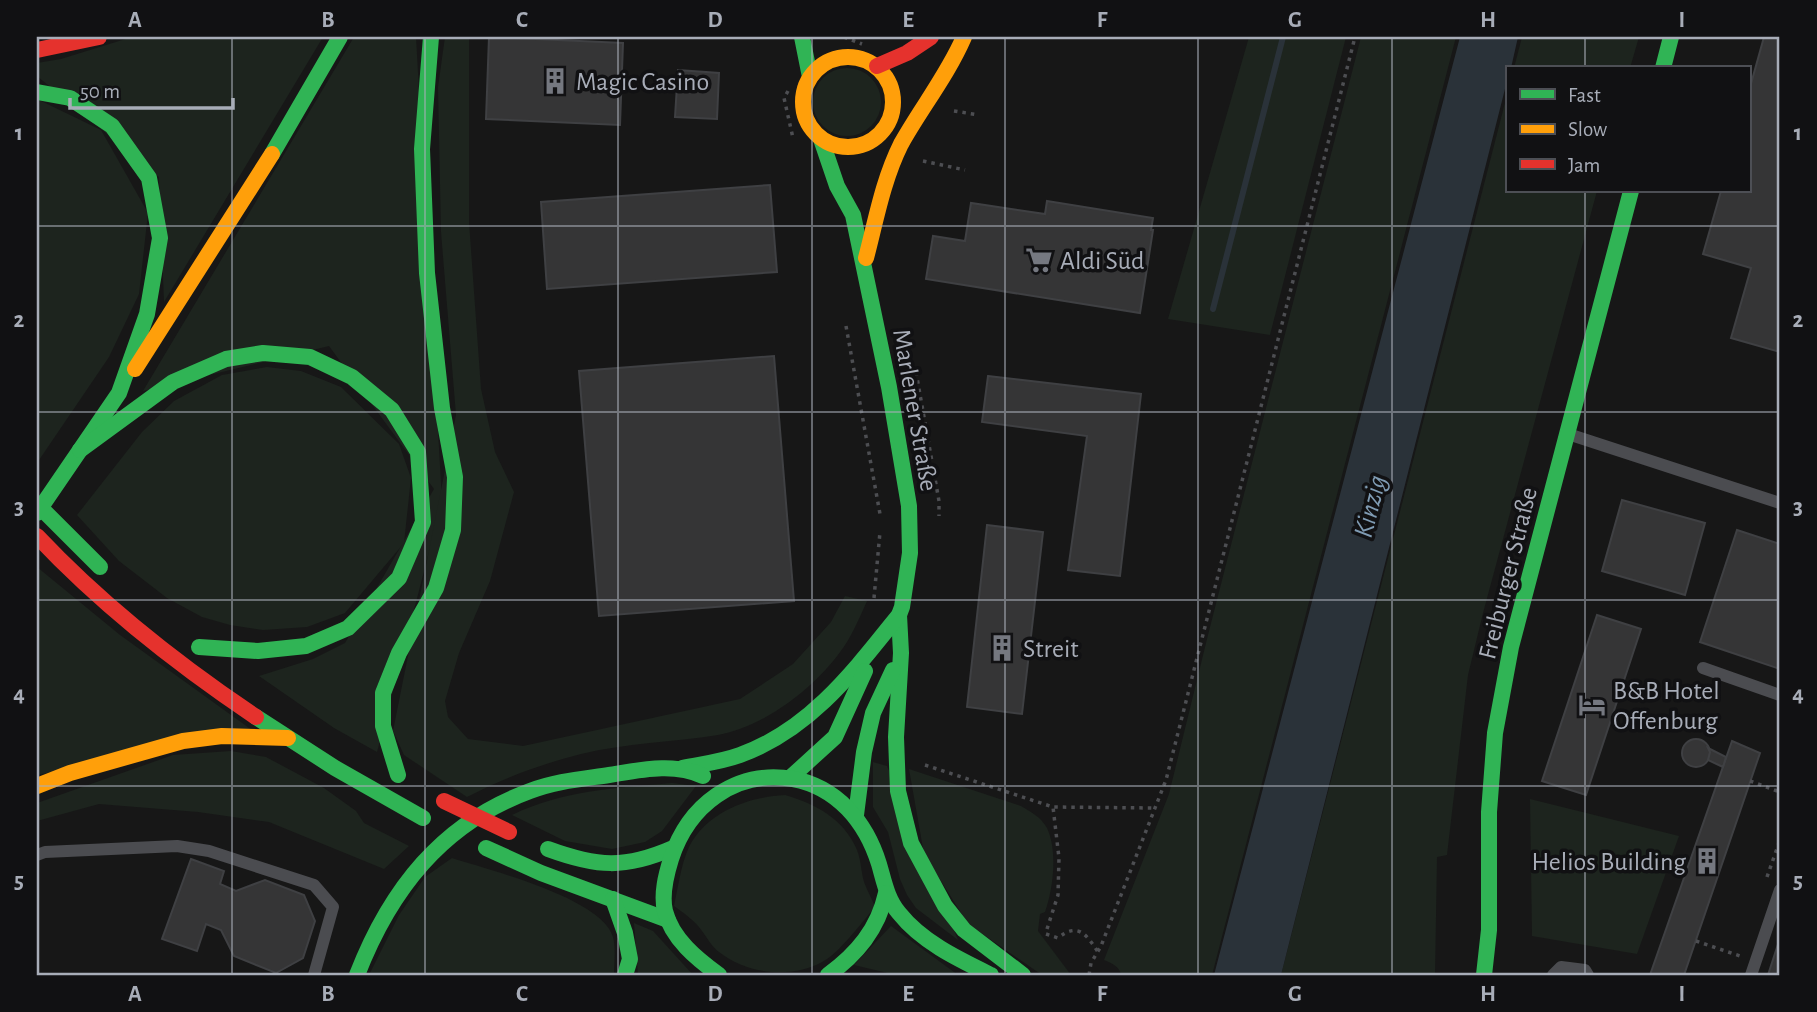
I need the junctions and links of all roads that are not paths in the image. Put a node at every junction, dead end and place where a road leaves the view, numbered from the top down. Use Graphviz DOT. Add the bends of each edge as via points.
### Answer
graph roads {
  1 [pos="99,37"];
  2 [pos="340,37"];
  3 [pos="430,37"];
  4 [pos="802,37"];
  5 [pos="931,37"];
  6 [pos="948,37"];
  7 [pos="964,37"];
  8 [pos="1671,37"];
  9 [pos="37,50"];
  10 [pos="931,59"];
  11 [pos="877,66"];
  12 [pos="1664,66"];
  13 [pos="810,77"];
  14 [pos="909,86"];
  15 [pos="37,92"];
  16 [pos="894,103"];
  17 [pos="821,139"];
  18 [pos="873,141"];
  19 [pos="866,162"];
  20 [pos="1631,192"];
  21 [pos="860,195"];
  22 [pos="853,215"];
  23 [pos="864,264"];
  24 [pos="119,393"];
  25 [pos="1567,434"];
  26 [pos="80,450"];
  27 [pos="1780,503"];
  28 [pos="37,504"];
  29 [pos="37,513"];
  30 [pos="37,536"];
  31 [pos="105,571"];
  32 [pos="899,615"];
  33 [pos="876,643"];
  34 [pos="901,653"];
  35 [pos="221,663"];
  36 [pos="1703,668"];
  37 [pos="1780,695"];
  38 [pos="288,738"];
  39 [pos="376,762"];
  40 [pos="682,768"];
  41 [pos="398,775"];
  42 [pos="790,778"];
  43 [pos="416,785"];
  44 [pos="37,786"];
  45 [pos="732,786"];
  46 [pos="439,798"];
  47 [pos="856,815"];
  48 [pos="673,848"];
  49 [pos="37,855"];
  50 [pos="1780,890"];
  51 [pos="886,893"];
  52 [pos="613,899"];
  53 [pos="668,920"];
  54 [pos="314,975"];
  55 [pos="357,975"];
  56 [pos="625,975"];
  57 [pos="719,975"];
  58 [pos="828,975"];
  59 [pos="991,975"];
  60 [pos="1023,975"];
  61 [pos="1483,975"];
  62 [pos="1553,975"];
  63 [pos="1588,975"];
  64 [pos="1751,975"];
  1 -- 9 [label="main road"];
  2 -- 24 [label="main road" via="280,142"];
  3 -- 41 [label="main road" via="422,149 427,273 455,491 453,530 436,588 383,692 383,726"];
  4 -- 13 [label="main road"];
  5 -- 11 [label="main road"];
  6 -- 10 [label="main road"];
  7 -- 23 [label="main road" via="887,176"];
  8 -- 12 [label="main road"];
  11 -- 13 [label="main road" via="843,51"];
  11 -- 16 [label="main road" via="890,82"];
  13 -- 17 [label="main road" via="803,108"];
  14 -- 16 [label="main road"];
  15 -- 24 [label="main road" via="70,98 112,126 149,178 160,238 147,314"];
  16 -- 18 [label="main road" via="889,125"];
  17 -- 18 [label="main road" via="846,148"];
  17 -- 22 [label="main road, Marlener Straße"];
  18 -- 19 [label="main road"];
  20 -- 25 [label="main road, Freiburger Straße"];
  21 -- 22 [label="main road"];
  22 -- 23 [label="main road, Marlener Straße"];
  23 -- 32 [label="main road, Marlener Straße" via="909,506 910,553"];
  24 -- 26 [label="main road"];
  25 -- 27 [label="lane"];
  25 -- 61 [label="main road, Freiburger Straße" via="1511,647 1495,733 1489,812 1489,930"];
  26 -- 29 [label="main road"];
  26 -- 35 [label="main road" via="173,382 226,359 263,353 310,357 352,377 392,411 418,452 423,522 399,578 348,628 306,646 258,651 193,643"];
  28 -- 31 [label="main road, bridge"];
  30 -- 38 [label="main road" via="89,588"];
  32 -- 33 [label="main road, Marlener Straße"];
  32 -- 34 [label="main road, Marlener Straße"];
  33 -- 40 [label="main road, Marlener Straße" via="843,686 778,738 740,755"];
  33 -- 42 [label="main road, Marlener Straße" via="835,737"];
  34 -- 47 [label="main road, Marlener Straße" via="873,713"];
  34 -- 60 [label="main road, Marlener Straße" via="898,791 911,843 944,906 964,930"];
  36 -- 37 [label="lane"];
  38 -- 44 [label="main road" via="222,736 183,741"];
  38 -- 52 [label="main road" via="423,818 541,873"];
  39 -- 41 [label="main road"];
  40 -- 45 [label="main road"];
  40 -- 55 [label="main road, Marlener Straße" via="559,782 491,809 427,855 398,891"];
  41 -- 43 [label="main road"];
  42 -- 45 [label="main road" via="760,778"];
  42 -- 47 [label="main road" via="815,785"];
  45 -- 48 [label="main road" via="695,812"];
  46 -- 48 [label="main road, bridge" via="521,838 593,864 646,860"];
  47 -- 51 [label="main road" via="870,835"];
  48 -- 53 [label="main road" via="664,888"];
  49 -- 54 [label="lane" via="177,846 209,851 314,885 333,908"];
  50 -- 64 [label="lane"];
  51 -- 58 [label="main road" via="880,918 867,938"];
  51 -- 59 [label="main road" via="916,930"];
  52 -- 53 [label="main road"];
  52 -- 56 [label="main road" via="630,959"];
  53 -- 57 [label="main road" via="690,949"];
  62 -- 63 [label="lane" via="1562,967 1585,970"];
}
